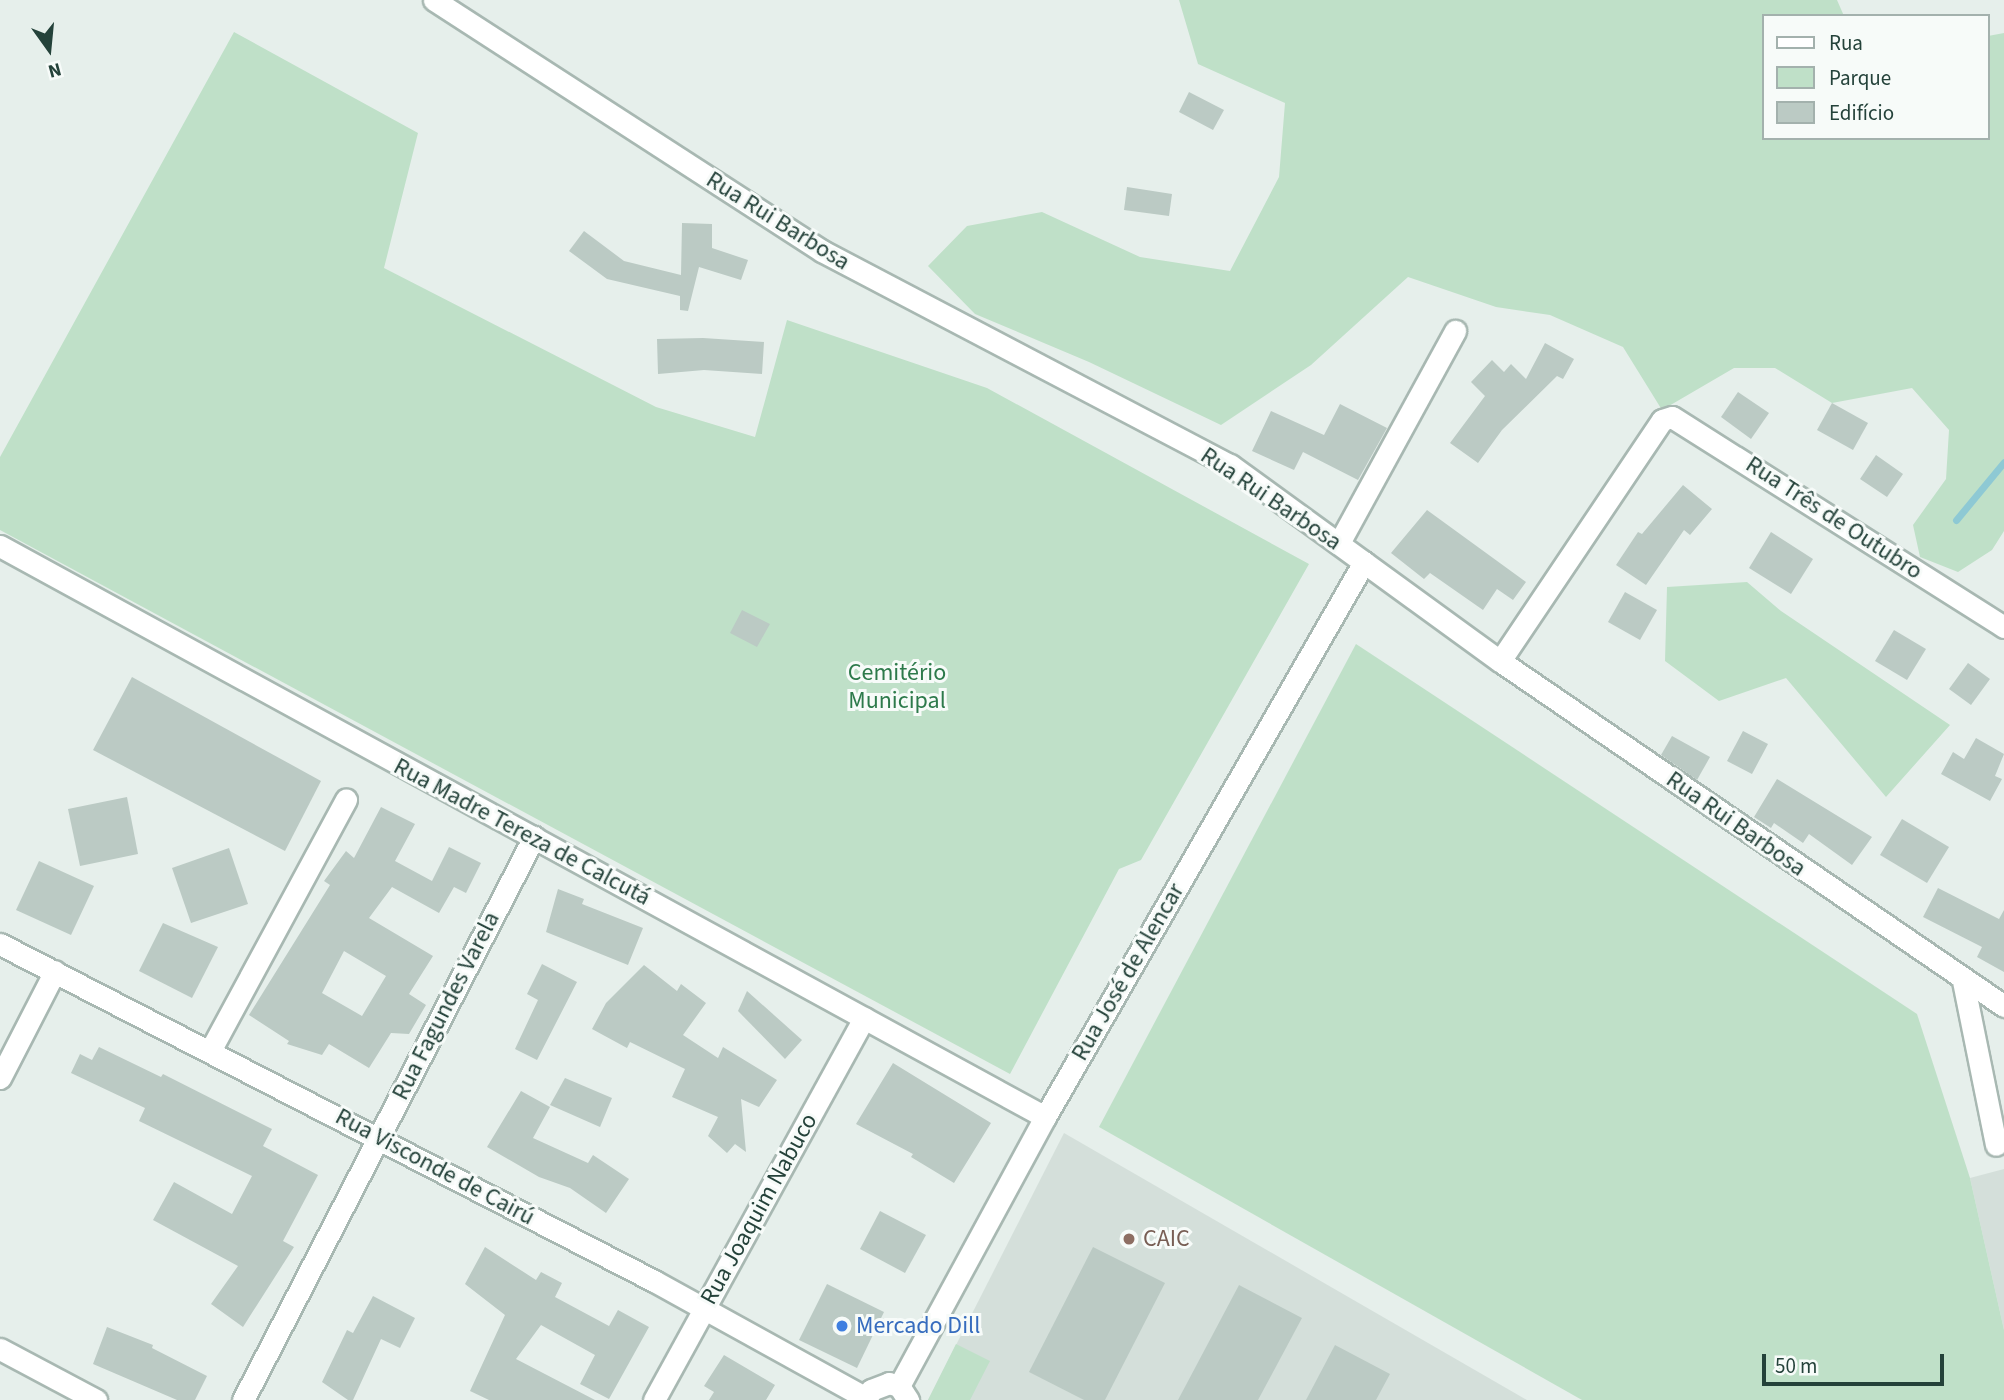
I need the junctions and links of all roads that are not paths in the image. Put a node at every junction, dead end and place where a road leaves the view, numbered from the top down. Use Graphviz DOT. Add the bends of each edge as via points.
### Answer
graph roads {
  1 [pos="435,0"];
  2 [pos="1455,331"];
  3 [pos="1339,543"];
  4 [pos="0,547"];
  5 [pos="1364,562"];
  6 [pos="2004,627"];
  7 [pos="1500,660"];
  8 [pos="346,799"];
  9 [pos="534,837"];
  10 [pos="0,943"];
  11 [pos="55,971"];
  12 [pos="1964,981"];
  13 [pos="2004,1006"];
  14 [pos="863,1018"];
  15 [pos="211,1051"];
  16 [pos="0,1078"];
  17 [pos="1045,1116"];
  18 [pos="378,1137"];
  19 [pos="1997,1145"];
  20 [pos="704,1308"];
  21 [pos="0,1349"];
  22 [pos="904,1393"];
  23 [pos="866,1399"];
  24 [pos="96,1400"];
  25 [pos="243,1400"];
  26 [pos="654,1400"];
  1 -- 3 [label="street, Rua Rui Barbosa" via="822,251 1230,466"];
  2 -- 3 [label="street"];
  3 -- 5 [label="street, Rua Rui Barbosa"];
  4 -- 9 [label="street, Rua Madre Tereza de Calcutá"];
  5 -- 7 [label="street, Rua Rui Barbosa"];
  5 -- 17 [label="street, Rua José de Alencar"];
  6 -- 7 [label="street, Rua Três de Outubro" via="1681,419 1662,420"];
  7 -- 12 [label="street, Rua Rui Barbosa"];
  8 -- 15 [label="street"];
  9 -- 14 [label="street, Rua Madre Tereza de Calcutá"];
  9 -- 18 [label="street, Rua Fagundes Varela"];
  10 -- 11 [label="street, Rua Visconde de Cairú"];
  11 -- 15 [label="street, Rua Visconde de Cairú"];
  11 -- 16 [label="street"];
  12 -- 13 [label="street, Rua Rui Barbosa"];
  12 -- 19 [label="street"];
  14 -- 17 [label="street, Rua Madre Tereza de Calcutá"];
  14 -- 20 [label="street, Rua Joaquim Nabuco"];
  15 -- 18 [label="street, Rua Visconde de Cairú"];
  17 -- 22 [label="street, Rua José de Alencar"];
  18 -- 20 [label="street, Rua Visconde de Cairú"];
  18 -- 25 [label="street, Rua Fagundes Varela"];
  20 -- 23 [label="street, Rua Visconde de Cairú"];
  20 -- 26 [label="street, Rua Joaquim Nabuco"];
  21 -- 24 [label="street"];
  22 -- 23 [label="street" via="880,1384"];
}
